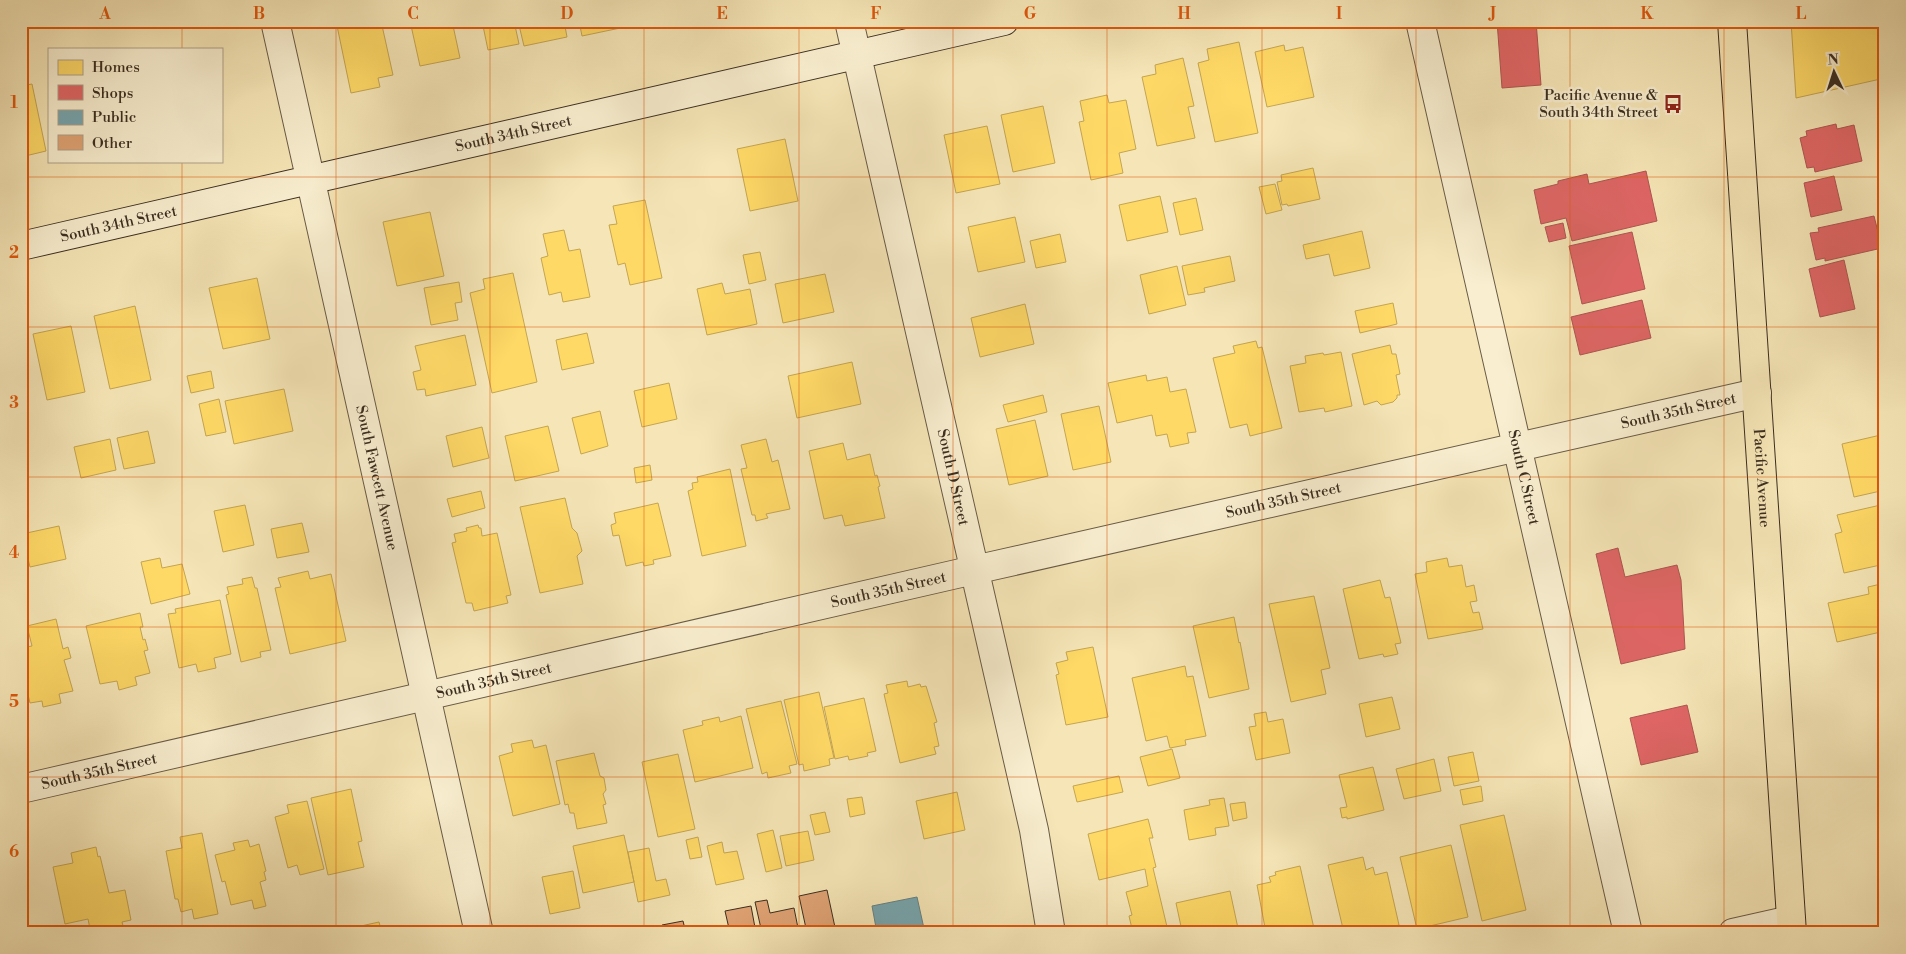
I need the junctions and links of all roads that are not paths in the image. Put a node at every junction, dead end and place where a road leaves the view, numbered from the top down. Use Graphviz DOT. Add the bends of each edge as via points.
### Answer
graph roads {
  1 [pos="275,21"];
  2 [pos="849,21"];
  3 [pos="1004,21"];
  4 [pos="1420,21"];
  5 [pos="1732,21"];
  6 [pos="856,55"];
  7 [pos="311,180"];
  8 [pos="21,246"];
  9 [pos="1757,393"];
  10 [pos="1516,448"];
  11 [pos="974,570"];
  12 [pos="426,697"];
  13 [pos="21,789"];
  14 [pos="1791,927"];
  15 [pos="479,933"];
  16 [pos="1051,933"];
  17 [pos="1628,933"];
  18 [pos="1733,933"];
  1 -- 7 [label="street, South Fawcett Avenue"];
  2 -- 6 [label="street, South D Street"];
  3 -- 6 [label="street, South 34th Street"];
  4 -- 10 [label="street, South C Street"];
  5 -- 9 [label="main road, Pacific Avenue"];
  6 -- 7 [label="street, South 34th Street"];
  6 -- 11 [label="street, South D Street"];
  7 -- 8 [label="street, South 34th Street"];
  7 -- 12 [label="street, South Fawcett Avenue"];
  9 -- 10 [label="street, South 35th Street"];
  9 -- 14 [label="main road, Pacific Avenue"];
  10 -- 11 [label="street, South 35th Street"];
  10 -- 17 [label="street, South C Street"];
  11 -- 12 [label="street, South 35th Street"];
  11 -- 16 [label="street, South D Street" via="1034,830"];
  12 -- 13 [label="street, South 35th Street"];
  12 -- 15 [label="street, South Fawcett Avenue"];
  14 -- 18 [label="street"];
}
